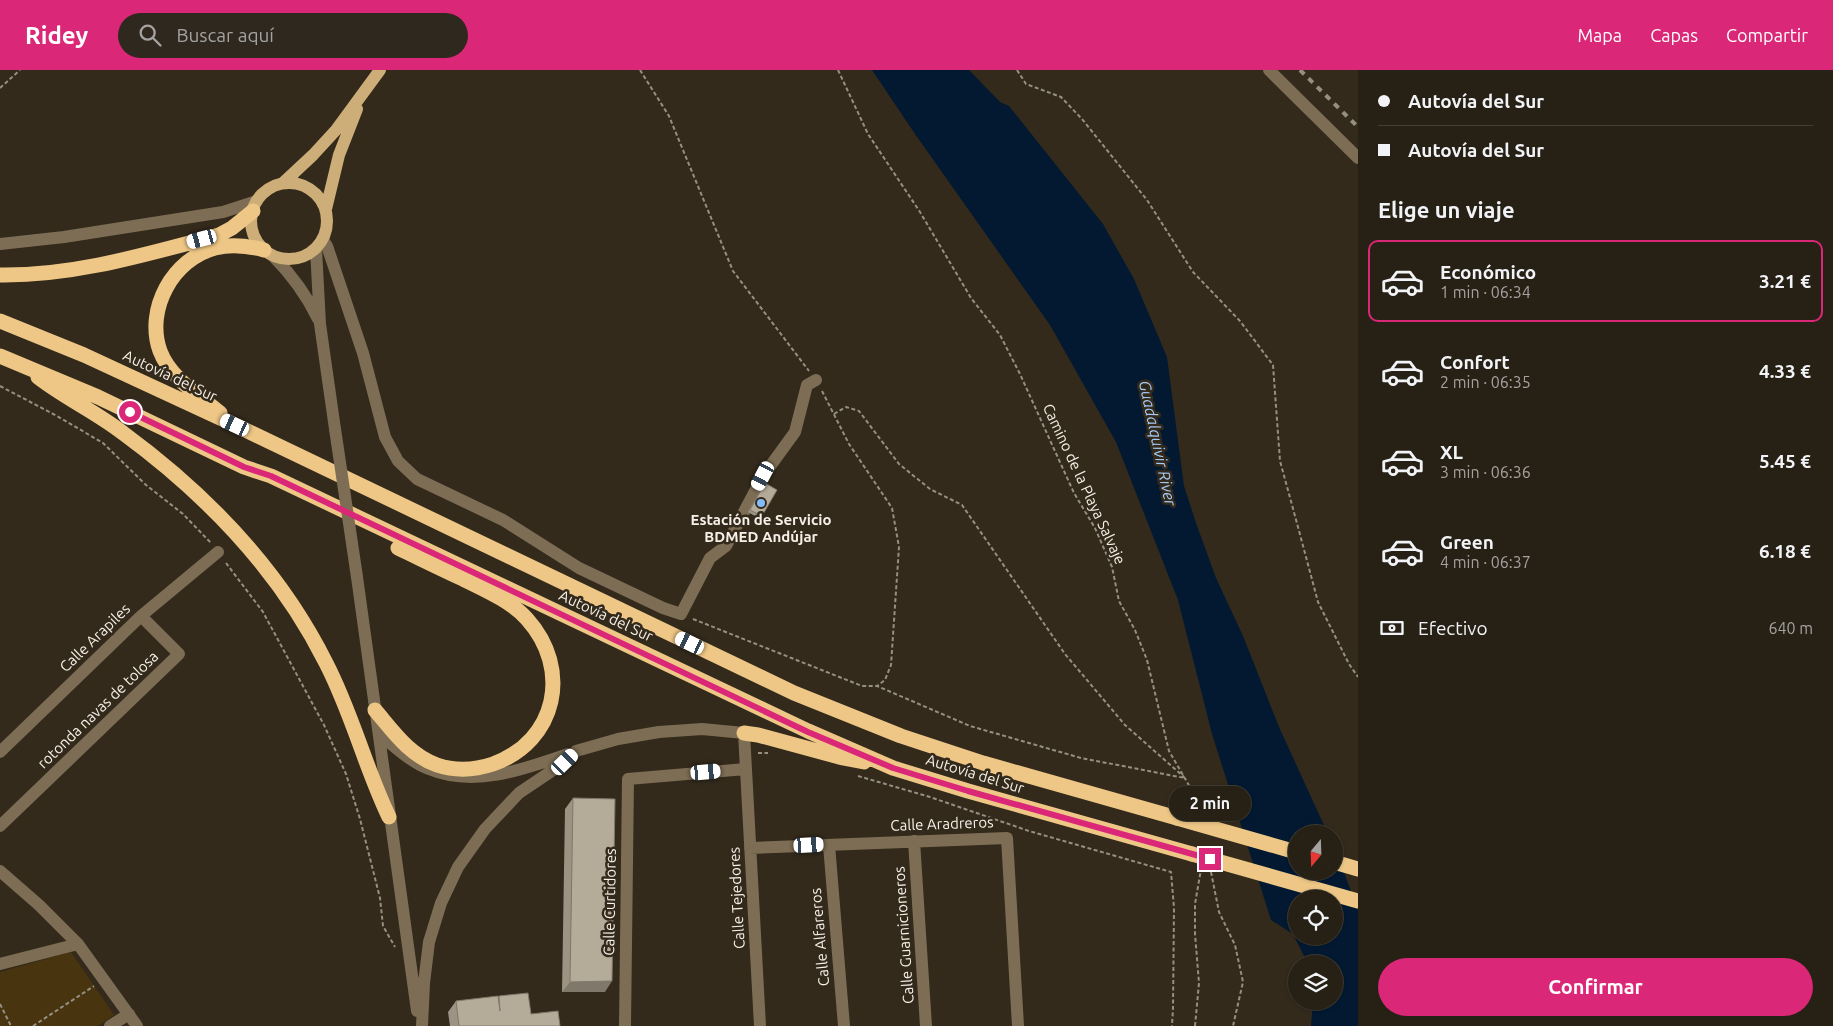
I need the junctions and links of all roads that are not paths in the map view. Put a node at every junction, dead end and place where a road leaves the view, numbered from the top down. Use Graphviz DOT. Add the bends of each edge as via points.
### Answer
graph roads {
  1 [pos="380,70"];
  2 [pos="1269,70"];
  3 [pos="364,94"];
  4 [pos="1358,158"];
  5 [pos="282,184"];
  6 [pos="326,209"];
  7 [pos="223,212"];
  8 [pos="251,212"];
  9 [pos="0,244"];
  10 [pos="319,245"];
  11 [pos="269,253"];
  12 [pos="0,275"];
  13 [pos="0,321"];
  14 [pos="320,324"];
  15 [pos="0,356"];
  16 [pos="23,365"];
  17 [pos="816,380"];
  18 [pos="235,425"];
  19 [pos="244,467"];
  20 [pos="218,552"];
  21 [pos="141,616"];
  22 [pos="375,710"];
  23 [pos="744,733"];
  24 [pos="379,734"];
  25 [pos="576,751"];
  26 [pos="0,752"];
  27 [pos="893,768"];
  28 [pos="746,769"];
  29 [pos="389,818"];
  30 [pos="0,826"];
  31 [pos="914,841"];
  32 [pos="829,844"];
  33 [pos="750,848"];
  34 [pos="1288,850"];
  35 [pos="1343,865"];
  36 [pos="1358,869"];
  37 [pos="0,871"];
  38 [pos="1358,901"];
  39 [pos="78,944"];
  40 [pos="0,964"];
  41 [pos="129,1014"];
  42 [pos="110,1026"];
  43 [pos="137,1026"];
  44 [pos="421,1026"];
  45 [pos="625,1026"];
  46 [pos="760,1026"];
  47 [pos="844,1026"];
  48 [pos="926,1026"];
  49 [pos="1018,1026"];
  1 -- 3 [label="main road"];
  2 -- 4 [label="street"];
  3 -- 5 [label="main road" via="336,130"];
  3 -- 6 [label="main road" via="339,155"];
  5 -- 6 [label="main road" via="293,183 313,191"];
  5 -- 8 [label="main road" via="264,193"];
  6 -- 10 [label="main road" via="327,225"];
  7 -- 8 [label="street"];
  7 -- 8 [label="street"];
  7 -- 9 [label="street"];
  8 -- 11 [label="main road" via="257,242"];
  8 -- 12 [label="highway" via="219,235 121,261 66,271"];
  10 -- 11 [label="main road" via="306,256 296,259 284,259"];
  10 -- 14 [label="street"];
  10 -- 17 [label="street" via="327,246 364,353 385,437 398,461 417,479 503,520 579,568 681,614 710,558 726,546 763,476 795,432 807,385"];
  11 -- 14 [label="street" via="294,277"];
  11 -- 18 [label="highway" via="252,247 231,246 198,255 184,264 170,280 156,314 155,334 168,368"];
  13 -- 18 [label="highway, Autovía del Sur" via="84,355"];
  14 -- 22 [label="street, bridge"];
  15 -- 16 [label="highway, Autovía del Sur"];
  16 -- 19 [label="highway, Autovía del Sur"];
  16 -- 29 [label="highway" via="56,391 122,432 172,471 219,515 259,560 296,611 326,663 352,719"];
  18 -- 34 [label="highway, Autovía del Sur, bridge" via="794,693 901,736 983,763"];
  19 -- 22 [label="highway" via="268,485 509,604 527,618 550,657 554,678 552,699 538,730 523,748 484,767 462,770 437,765 402,743"];
  19 -- 27 [label="highway, Autovía del Sur" via="271,476 808,732"];
  20 -- 21 [label="street, Calle Arapiles"];
  21 -- 26 [label="street, Calle Arapiles"];
  21 -- 30 [label="street, rotonda navas de tolosa" via="179,654"];
  22 -- 24 [label="street"];
  23 -- 25 [label="street" via="702,729 659,732"];
  23 -- 27 [label="highway"];
  23 -- 28 [label="street, Calle Tejedores"];
  24 -- 25 [label="street" via="428,769 455,777 479,777 534,766"];
  24 -- 29 [label="street"];
  25 -- 44 [label="street" via="518,793 485,829 458,867 441,903 429,942"];
  27 -- 38 [label="highway, Autovía del Sur, bridge"];
  28 -- 33 [label="street, Calle Tejedores"];
  28 -- 45 [label="street, Calle Curtidores" via="628,779"];
  29 -- 44 [label="street"];
  31 -- 32 [label="street, Calle Aradreros"];
  31 -- 48 [label="street, Calle Guarnicioneros"];
  31 -- 49 [label="street, Calle Aradreros" via="1007,838"];
  32 -- 33 [label="street, Calle Aradreros"];
  32 -- 47 [label="street, Calle Alfareros"];
  33 -- 46 [label="street, Calle Tejedores"];
  35 -- 36 [label="highway"];
  37 -- 39 [label="street"];
  39 -- 40 [label="street"];
  39 -- 41 [label="street"];
  41 -- 42 [label="street"];
  41 -- 43 [label="street"];
}
